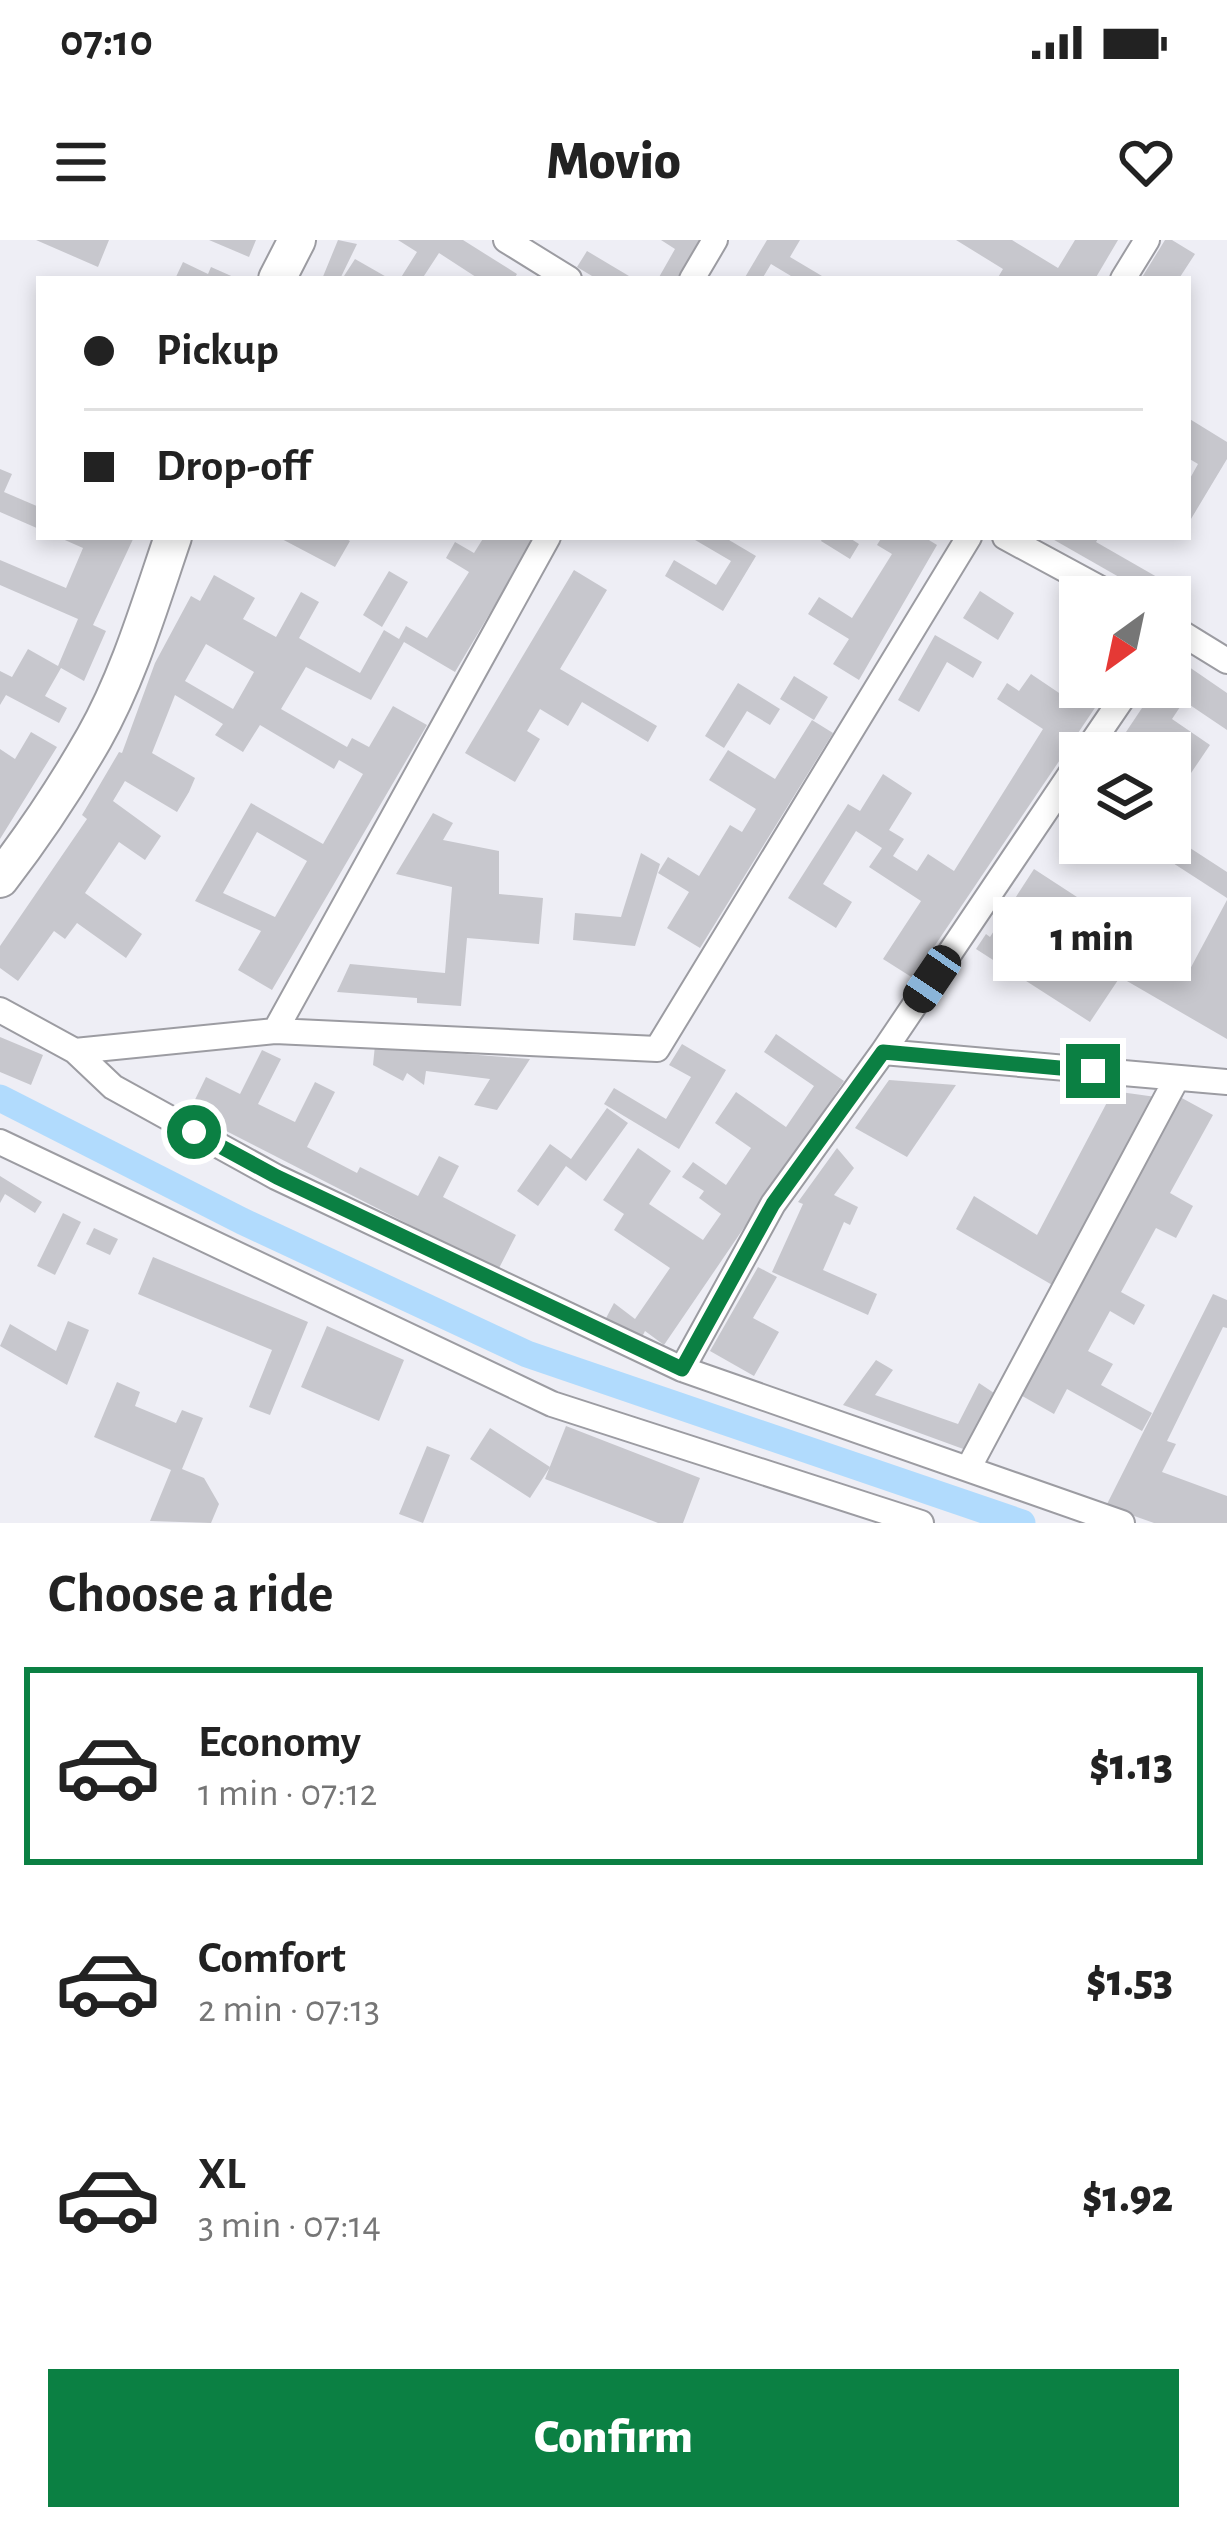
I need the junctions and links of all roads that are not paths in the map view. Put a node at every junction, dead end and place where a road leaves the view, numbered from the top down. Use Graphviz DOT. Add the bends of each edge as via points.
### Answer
graph roads {
  1 [pos="297,240"];
  2 [pos="506,240"];
  3 [pos="715,240"];
  4 [pos="1147,240"];
  5 [pos="279,276"];
  6 [pos="564,276"];
  7 [pos="694,276"];
  8 [pos="1126,276"];
  9 [pos="172,540"];
  10 [pos="546,540"];
  11 [pos="968,540"];
  12 [pos="1011,540"];
  13 [pos="1077,576"];
  14 [pos="1191,640"];
  15 [pos="1227,661"];
  16 [pos="1059,791"];
  17 [pos="0,879"];
  18 [pos="0,1010"];
  19 [pos="275,1031"];
  20 [pos="75,1052"];
  21 [pos="883,1052"];
  22 [pos="1177,1078"];
  23 [pos="1227,1082"];
  24 [pos="0,1142"];
  25 [pos="682,1369"];
  26 [pos="969,1467"];
  27 [pos="921,1523"];
  28 [pos="1122,1523"];
  1 -- 5 [label="main road"];
  2 -- 6 [label="street"];
  3 -- 7 [label="street"];
  4 -- 8 [label="street"];
  9 -- 17 [label="main road" via="96,735"];
  10 -- 19 [label="street"];
  11 -- 19 [label="street" via="657,1049"];
  12 -- 13 [label="street"];
  14 -- 15 [label="street"];
  16 -- 21 [label="street"];
  18 -- 20 [label="street"];
  19 -- 20 [label="street"];
  20 -- 25 [label="street" via="112,1087 277,1177"];
  21 -- 22 [label="street"];
  21 -- 25 [label="street" via="773,1204"];
  22 -- 23 [label="street"];
  22 -- 26 [label="street"];
  24 -- 27 [label="street" via="552,1404"];
  25 -- 26 [label="street"];
  26 -- 28 [label="street"];
}
